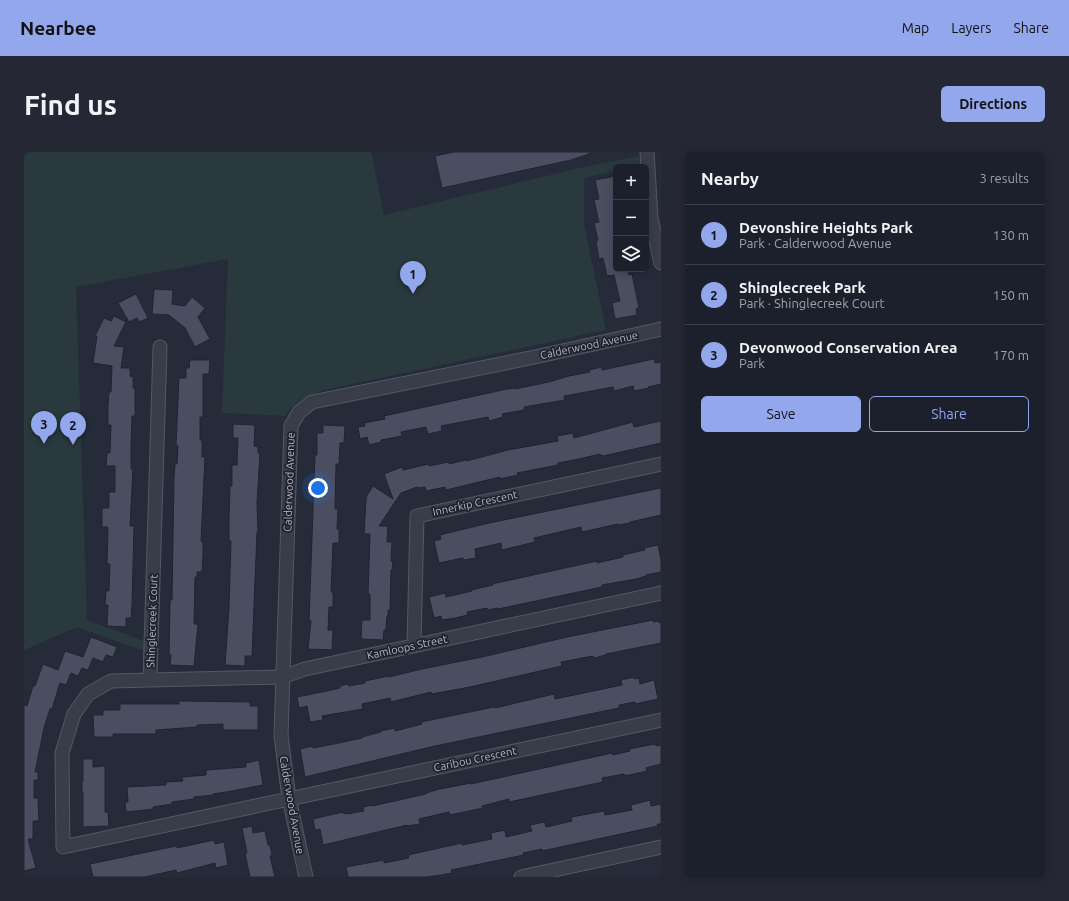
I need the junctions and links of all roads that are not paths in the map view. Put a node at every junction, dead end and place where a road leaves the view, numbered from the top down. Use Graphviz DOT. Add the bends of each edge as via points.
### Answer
graph roads {
  1 [pos="647,152"];
  2 [pos="661,263"];
  3 [pos="661,329"];
  4 [pos="160,347"];
  5 [pos="661,464"];
  6 [pos="661,593"];
  7 [pos="414,646"];
  8 [pos="282,677"];
  9 [pos="150,680"];
  10 [pos="661,720"];
  11 [pos="289,798"];
  12 [pos="661,847"];
  13 [pos="306,877"];
  14 [pos="521,877"];
  1 -- 2 [label="street" via="651,218"];
  3 -- 8 [label="street, Calderwood Avenue" via="312,402 299,412 291,426"];
  4 -- 9 [label="street, Shinglecreek Court"];
  5 -- 7 [label="street, Innerkip Crescent" via="417,516"];
  6 -- 7 [label="street, Kamloops Street"];
  7 -- 8 [label="street, Kamloops Street" via="305,669"];
  8 -- 9 [label="street, Kamloops Street"];
  8 -- 11 [label="street, Calderwood Avenue" via="280,736"];
  9 -- 11 [label="street, Shinglecreek Court" via="110,681 88,694 74,714 62,753 63,847"];
  10 -- 11 [label="street, Caribou Crescent"];
  11 -- 13 [label="street, Calderwood Avenue"];
  12 -- 14 [label="street"];
}
